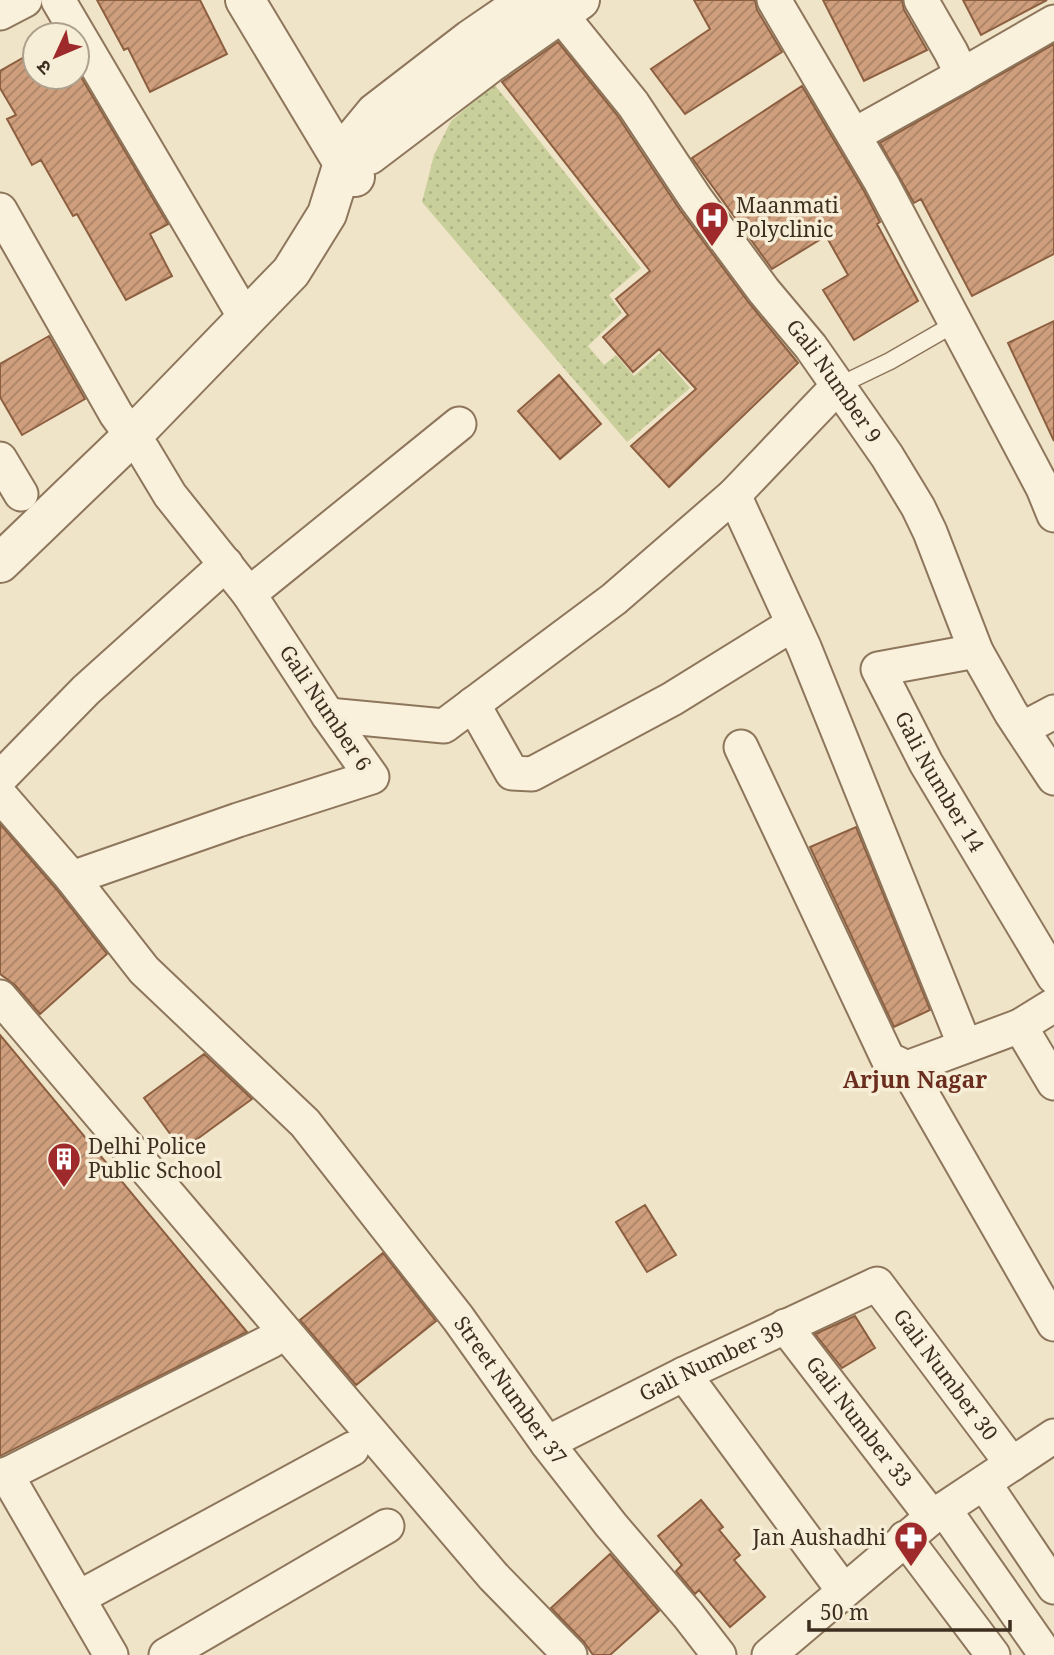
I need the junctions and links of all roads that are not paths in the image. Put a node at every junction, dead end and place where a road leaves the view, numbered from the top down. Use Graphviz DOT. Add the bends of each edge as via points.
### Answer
graph roads {
  1 [pos="25,0"];
  2 [pos="58,0"];
  3 [pos="245,0"];
  4 [pos="274,0"];
  5 [pos="774,0"];
  6 [pos="921,0"];
  7 [pos="556,5"];
  8 [pos="0,13"];
  9 [pos="1054,22"];
  10 [pos="962,75"];
  11 [pos="854,135"];
  12 [pos="357,159"];
  13 [pos="0,210"];
  14 [pos="246,319"];
  15 [pos="956,323"];
  16 [pos="838,386"];
  17 [pos="459,424"];
  18 [pos="138,443"];
  19 [pos="0,459"];
  20 [pos="21,494"];
  21 [pos="734,495"];
  22 [pos="1050,496"];
  23 [pos="0,563"];
  24 [pos="226,564"];
  25 [pos="0,591"];
  26 [pos="249,594"];
  27 [pos="793,624"];
  28 [pos="976,651"];
  29 [pos="473,704"];
  30 [pos="1054,712"];
  31 [pos="328,715"];
  32 [pos="1022,729"];
  33 [pos="741,747"];
  34 [pos="0,778"];
  35 [pos="1054,778"];
  36 [pos="0,795"];
  37 [pos="72,878"];
  38 [pos="1054,977"];
  39 [pos="0,997"];
  40 [pos="1054,1005"];
  41 [pos="1020,1026"];
  42 [pos="965,1046"];
  43 [pos="906,1068"];
  44 [pos="1054,1083"];
  45 [pos="877,1284"];
  46 [pos="1054,1324"];
  47 [pos="785,1326"];
  48 [pos="271,1341"];
  49 [pos="684,1374"];
  50 [pos="1054,1436"];
  51 [pos="547,1443"];
  52 [pos="352,1449"];
  53 [pos="1012,1464"];
  54 [pos="3,1476"];
  55 [pos="984,1483"];
  56 [pos="938,1513"];
  57 [pos="387,1526"];
  58 [pos="905,1538"];
  59 [pos="1054,1587"];
  60 [pos="843,1590"];
  61 [pos="78,1598"];
  62 [pos="791,1648"];
  63 [pos="111,1655"];
  64 [pos="166,1655"];
  65 [pos="570,1655"];
  66 [pos="719,1655"];
  67 [pos="993,1655"];
  68 [pos="1046,1655"];
  1 -- 8 [label="street"];
  2 -- 14 [label="street"];
  3 -- 12 [label="street"];
  4 -- 12 [label="street"];
  5 -- 11 [label="street"];
  6 -- 10 [label="street"];
  7 -- 12 [label="street" via="471,39 375,113"];
  7 -- 16 [label="street, Gali Number 9"];
  9 -- 10 [label="street"];
  10 -- 11 [label="street"];
  11 -- 15 [label="street"];
  12 -- 14 [label="street" via="290,272"];
  12 -- 18 [label="street" via="345,222 307,284 246,351"];
  13 -- 18 [label="street, Gali Number 6" via="116,414"];
  14 -- 18 [label="street"];
  15 -- 16 [label="lane"];
  15 -- 22 [label="street"];
  16 -- 21 [label="street"];
  16 -- 28 [label="street, Gali Number 9" via="918,506"];
  17 -- 26 [label="street"];
  18 -- 23 [label="street"];
  18 -- 24 [label="street, Gali Number 6" via="170,495"];
  18 -- 25 [label="street"];
  19 -- 20 [label="street"];
  21 -- 27 [label="street"];
  21 -- 29 [label="street" via="614,600"];
  24 -- 26 [label="street, Gali Number 6"];
  24 -- 34 [label="street" via="86,690"];
  26 -- 31 [label="street, Gali Number 6"];
  27 -- 29 [label="street" via="672,699 532,774 512,773"];
  27 -- 42 [label="street"];
  28 -- 32 [label="street, Gali Number 9"];
  28 -- 38 [label="street, Gali Number 14" via="878,669 926,763"];
  29 -- 31 [label="street" via="444,726"];
  30 -- 32 [label="street"];
  31 -- 37 [label="street, Gali Number 6" via="372,777"];
  32 -- 35 [label="street, Gali Number 9"];
  33 -- 43 [label="street" via="883,1051"];
  36 -- 37 [label="street, Street Number 37"];
  37 -- 51 [label="street, Street Number 37" via="144,970 304,1123 450,1308"];
  39 -- 65 [label="street" via="493,1576"];
  40 -- 41 [label="street"];
  41 -- 42 [label="street"];
  41 -- 44 [label="street"];
  42 -- 43 [label="street"];
  43 -- 46 [label="street"];
  45 -- 47 [label="street, Gali Number 39"];
  45 -- 53 [label="street, Gali Number 30"];
  47 -- 49 [label="street, Gali Number 39"];
  47 -- 56 [label="street, Gali Number 33"];
  48 -- 54 [label="street"];
  49 -- 51 [label="street, Gali Number 39"];
  49 -- 60 [label="street"];
  50 -- 53 [label="street"];
  51 -- 66 [label="street, Street Number 37"];
  52 -- 61 [label="street"];
  53 -- 55 [label="street"];
  54 -- 61 [label="street"];
  55 -- 56 [label="street"];
  55 -- 59 [label="street"];
  56 -- 58 [label="street"];
  56 -- 68 [label="street, Gali Number 33"];
  57 -- 64 [label="street"];
  58 -- 60 [label="street"];
  58 -- 67 [label="street"];
  60 -- 62 [label="street"];
  61 -- 63 [label="street"];
}
